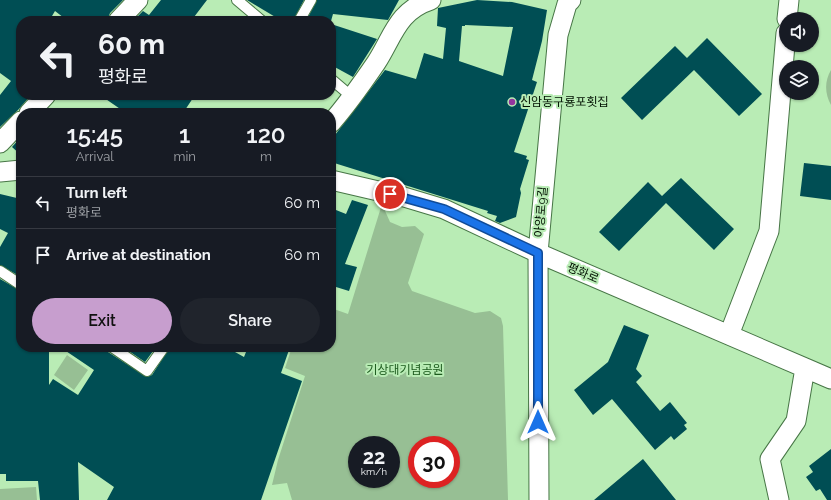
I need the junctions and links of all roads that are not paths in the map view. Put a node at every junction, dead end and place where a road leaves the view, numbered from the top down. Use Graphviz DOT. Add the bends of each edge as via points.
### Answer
graph roads {
  1 [pos="138,0"];
  2 [pos="237,0"];
  3 [pos="311,0"];
  4 [pos="431,0"];
  5 [pos="571,0"];
  6 [pos="789,0"];
  7 [pos="788,12"];
  8 [pos="123,16"];
  9 [pos="256,16"];
  10 [pos="302,16"];
  11 [pos="784,52"];
  12 [pos="336,83"];
  13 [pos="351,96"];
  14 [pos="41,100"];
  15 [pos="34,108"];
  16 [pos="336,117"];
  17 [pos="16,126"];
  18 [pos="0,143"];
  19 [pos="16,170"];
  20 [pos="0,172"];
  21 [pos="336,181"];
  22 [pos="538,253"];
  23 [pos="0,271"];
  24 [pos="16,281"];
  25 [pos="729,335"];
  26 [pos="120,352"];
  27 [pos="160,352"];
  28 [pos="805,368"];
  29 [pos="831,379"];
  30 [pos="778,499"];
  31 [pos="539,500"];
  1 -- 8 [label="street"];
  2 -- 9 [label="lane"];
  3 -- 10 [label="lane"];
  4 -- 13 [label="street" via="415,7 400,20 376,63"];
  5 -- 22 [label="street, 아양로9길" via="566,4 558,35"];
  6 -- 7 [label="street"];
  11 -- 25 [label="street" via="769,231"];
  12 -- 13 [label="lane"];
  13 -- 16 [label="street"];
  14 -- 15 [label="street"];
  17 -- 18 [label="street"];
  19 -- 20 [label="street"];
  21 -- 22 [label="street, 평화로" via="444,209"];
  22 -- 25 [label="street, 평화로"];
  22 -- 31 [label="street, 아양로9길"];
  23 -- 24 [label="lane"];
  25 -- 28 [label="street, 평화로"];
  26 -- 27 [label="lane" via="147,370"];
  28 -- 29 [label="street, 평화로"];
  28 -- 30 [label="street" via="796,420 770,459"];
}
